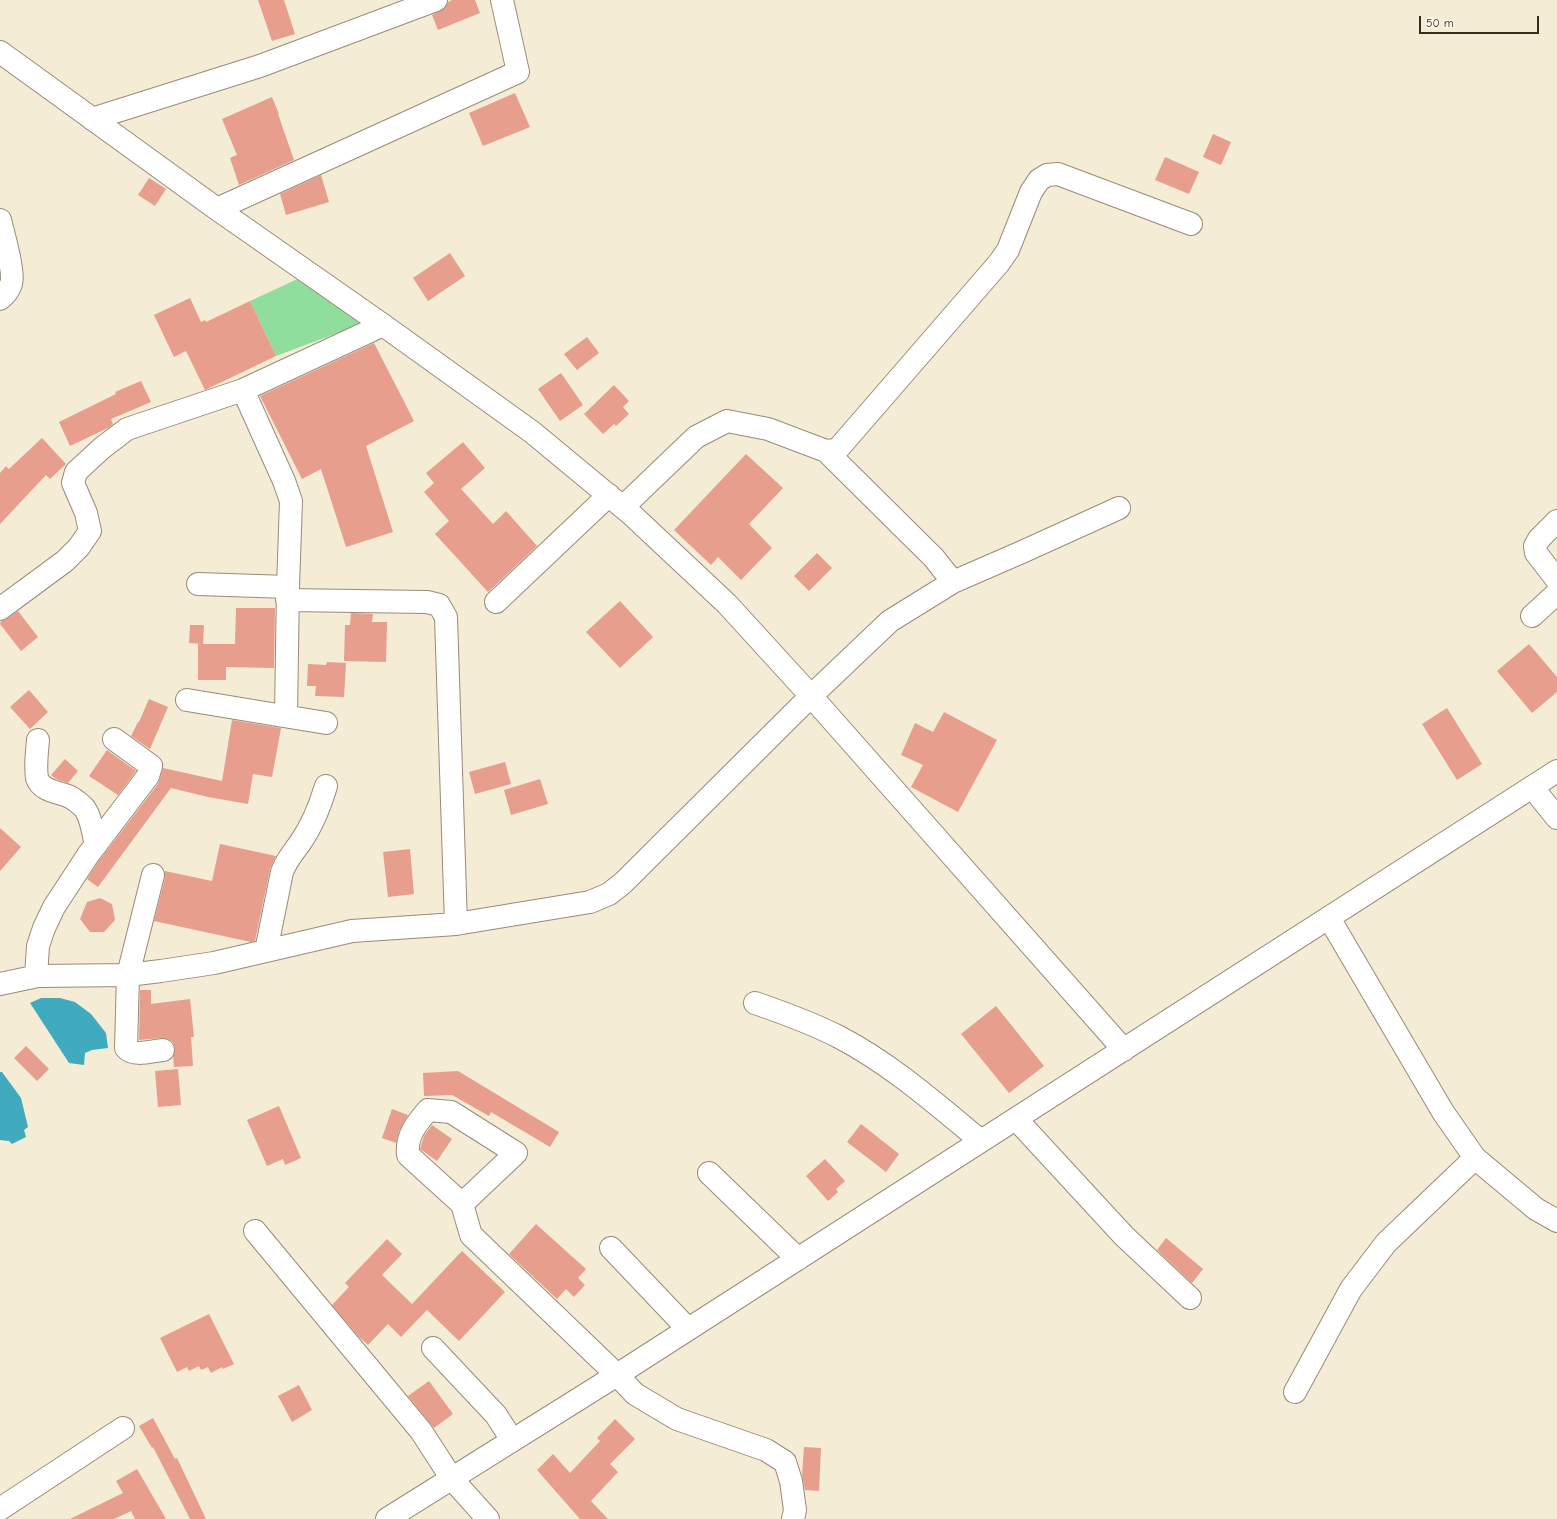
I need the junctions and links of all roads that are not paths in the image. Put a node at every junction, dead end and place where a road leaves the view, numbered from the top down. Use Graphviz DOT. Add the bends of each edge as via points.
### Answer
graph roads {
  1 [pos="436,0"];
  2 [pos="502,0"];
  3 [pos="4,61"];
  4 [pos="92,119"];
  5 [pos="217,209"];
  6 [pos="0,220"];
  7 [pos="1191,224"];
  8 [pos="0,299"];
  9 [pos="383,324"];
  10 [pos="244,390"];
  11 [pos="826,451"];
  12 [pos="616,501"];
  13 [pos="1119,508"];
  14 [pos="1557,522"];
  15 [pos="1557,580"];
  16 [pos="953,582"];
  17 [pos="198,584"];
  18 [pos="288,593"];
  19 [pos="1557,593"];
  20 [pos="496,602"];
  21 [pos="0,609"];
  22 [pos="1532,616"];
  23 [pos="811,696"];
  24 [pos="187,700"];
  25 [pos="286,716"];
  26 [pos="326,723"];
  27 [pos="114,739"];
  28 [pos="38,740"];
  29 [pos="1557,771"];
  30 [pos="326,786"];
  31 [pos="1532,787"];
  32 [pos="1557,818"];
  33 [pos="96,845"];
  34 [pos="153,875"];
  35 [pos="1329,918"];
  36 [pos="456,924"];
  37 [pos="266,951"];
  38 [pos="128,975"];
  39 [pos="36,976"];
  40 [pos="0,984"];
  41 [pos="755,1003"];
  42 [pos="163,1050"];
  43 [pos="1124,1050"];
  44 [pos="1016,1119"];
  45 [pos="981,1141"];
  46 [pos="1475,1158"];
  47 [pos="709,1173"];
  48 [pos="462,1204"];
  49 [pos="1557,1221"];
  50 [pos="255,1231"];
  51 [pos="611,1248"];
  52 [pos="798,1259"];
  53 [pos="1190,1298"];
  54 [pos="688,1329"];
  55 [pos="433,1348"];
  56 [pos="617,1375"];
  57 [pos="1295,1392"];
  58 [pos="123,1428"];
  59 [pos="512,1440"];
  60 [pos="452,1479"];
  61 [pos="0,1509"];
  62 [pos="387,1519"];
  63 [pos="488,1519"];
  64 [pos="793,1519"];
  1 -- 4 [label="street" via="260,66"];
  2 -- 5 [label="street" via="518,72"];
  3 -- 4 [label="street"];
  4 -- 5 [label="street"];
  5 -- 9 [label="street"];
  6 -- 8 [label="street" via="12,283"];
  7 -- 11 [label="street" via="1058,174 1047,175 1039,180 1031,192 1008,250 999,263 836,450"];
  9 -- 10 [label="street"];
  9 -- 12 [label="street" via="532,432"];
  10 -- 18 [label="street" via="291,501"];
  10 -- 21 [label="street" via="127,429 87,462 76,472 73,483 86,513 90,531 65,561"];
  11 -- 12 [label="street" via="768,429 727,421 696,437"];
  11 -- 16 [label="street" via="934,558"];
  12 -- 20 [label="street"];
  12 -- 23 [label="street" via="727,604"];
  13 -- 16 [label="street"];
  14 -- 15 [label="street" via="1535,546 1536,553"];
  16 -- 23 [label="street" via="890,621"];
  17 -- 18 [label="street"];
  18 -- 25 [label="street"];
  18 -- 36 [label="street" via="427,602 439,605 446,617"];
  19 -- 22 [label="street"];
  23 -- 36 [label="street" via="609,894 590,902"];
  23 -- 43 [label="street"];
  24 -- 25 [label="street"];
  25 -- 26 [label="street"];
  27 -- 33 [label="street" via="151,766 148,776"];
  28 -- 33 [label="street" via="38,779 46,788 69,796 85,809"];
  29 -- 31 [label="street"];
  30 -- 37 [label="street" via="320,807 301,842 286,861"];
  31 -- 32 [label="street"];
  31 -- 35 [label="street"];
  33 -- 39 [label="street" via="54,907 44,928 38,946"];
  34 -- 38 [label="street"];
  35 -- 43 [label="street"];
  35 -- 46 [label="street" via="1443,1112"];
  36 -- 37 [label="street" via="352,931"];
  37 -- 38 [label="street" via="214,964"];
  38 -- 39 [label="street"];
  38 -- 42 [label="street" via="126,1048 138,1053"];
  39 -- 40 [label="street"];
  41 -- 45 [label="street" via="800,1019 840,1038 886,1066"];
  43 -- 44 [label="street"];
  44 -- 45 [label="street"];
  44 -- 53 [label="street" via="1124,1236"];
  45 -- 52 [label="street"];
  46 -- 49 [label="street" via="1536,1209"];
  46 -- 57 [label="street" via="1386,1243 1351,1289"];
  47 -- 52 [label="street"];
  48 -- 48 [label="street" via="516,1153 451,1112 428,1110 418,1122 407,1144 408,1155"];
  48 -- 56 [label="street" via="471,1235"];
  50 -- 60 [label="street" via="421,1431"];
  51 -- 54 [label="street"];
  52 -- 54 [label="street"];
  54 -- 56 [label="street"];
  55 -- 59 [label="street" via="496,1415"];
  56 -- 59 [label="street"];
  56 -- 64 [label="street" via="636,1394 678,1419 766,1450 785,1462 791,1480 795,1510"];
  58 -- 61 [label="street"];
  59 -- 60 [label="street"];
  60 -- 62 [label="street"];
  60 -- 63 [label="street"];
}
